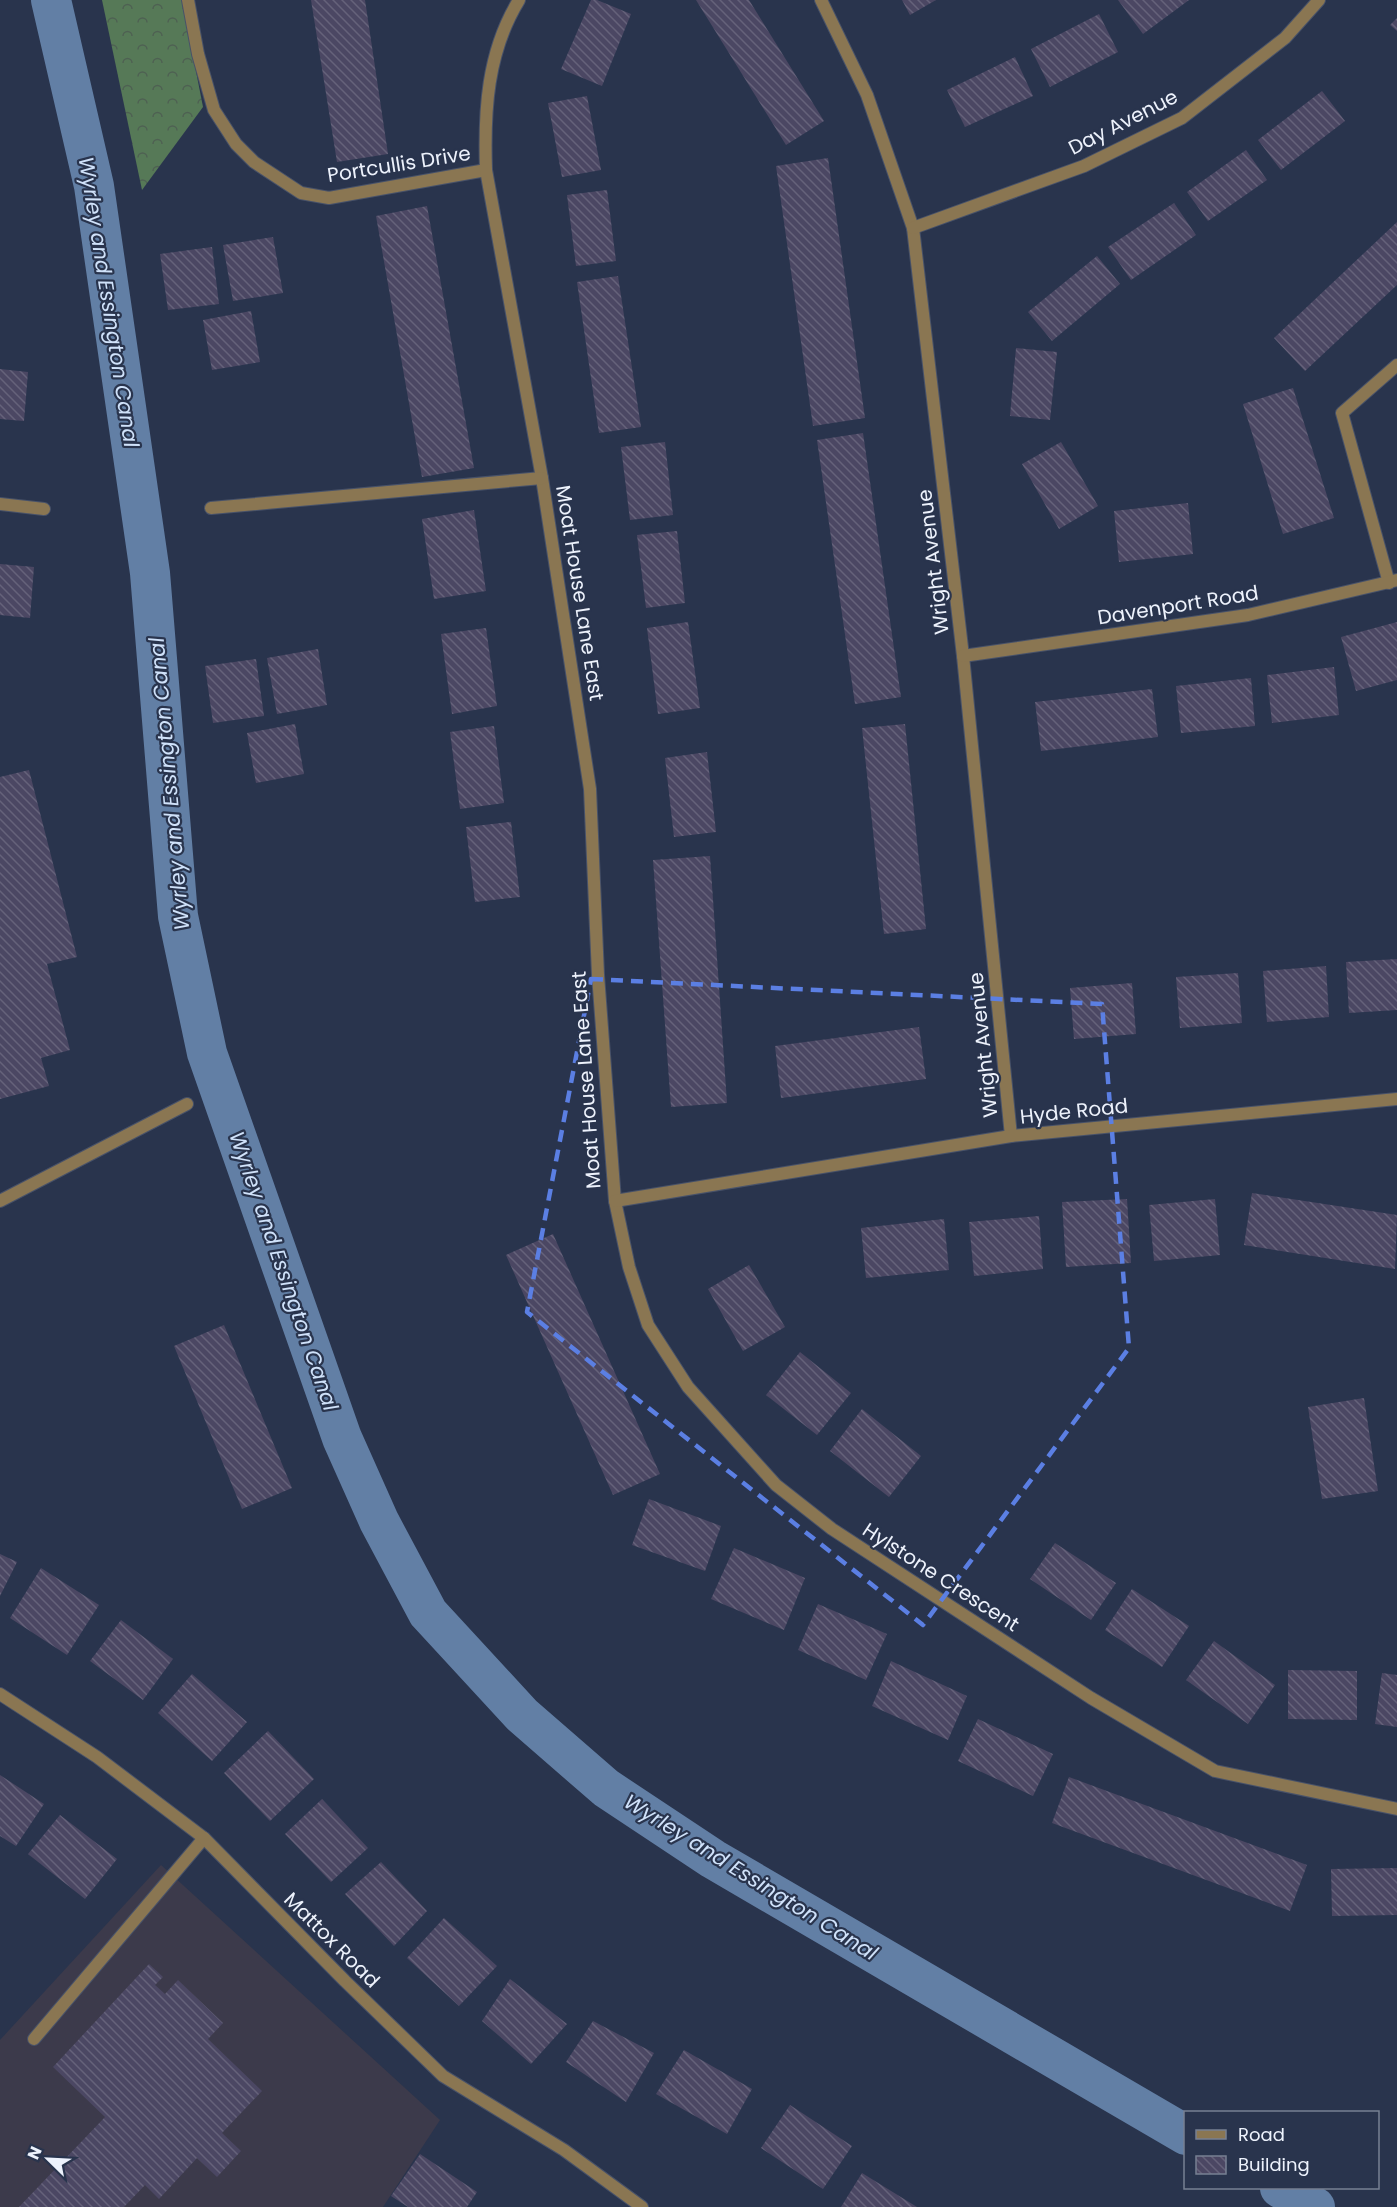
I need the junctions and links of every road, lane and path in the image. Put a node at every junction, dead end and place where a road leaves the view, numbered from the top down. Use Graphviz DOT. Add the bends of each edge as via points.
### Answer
graph roads {
  1 [pos="188,0"];
  2 [pos="519,0"];
  3 [pos="821,0"];
  4 [pos="1319,0"];
  5 [pos="486,170"];
  6 [pos="913,228"];
  7 [pos="1397,364"];
  8 [pos="542,478"];
  9 [pos="0,504"];
  10 [pos="211,508"];
  11 [pos="44,509"];
  12 [pos="1393,582"];
  13 [pos="963,656"];
  14 [pos="1397,1099"];
  15 [pos="187,1104"];
  16 [pos="1011,1136"];
  17 [pos="0,1200"];
  18 [pos="615,1201"];
  19 [pos="0,1694"];
  20 [pos="1397,1809"];
  21 [pos="204,1838"];
  22 [pos="34,2039"];
  23 [pos="642,2207"];
  1 -- 5 [label="street, Portcullis Drive" via="214,110 236,144 254,162 301,193 329,198"];
  2 -- 5 [label="street, Moat House Lane East" via="506,21 490,71"];
  3 -- 6 [label="street, Wright Avenue" via="867,95"];
  4 -- 6 [label="street, Day Avenue" via="1285,38 1182,118 1084,166"];
  5 -- 8 [label="street, Moat House Lane East"];
  6 -- 13 [label="street, Wright Avenue"];
  7 -- 12 [label="street" via="1342,413"];
  8 -- 10 [label="street"];
  8 -- 18 [label="street, Moat House Lane East" via="590,789 600,1011"];
  9 -- 11 [label="street"];
  12 -- 13 [label="street, Davenport Road" via="1248,615"];
  13 -- 16 [label="street, Wright Avenue"];
  14 -- 16 [label="street, Hyde Road"];
  15 -- 17 [label="street"];
  16 -- 18 [label="street, Hyde Road"];
  18 -- 20 [label="street, Hylstone Crescent" via="629,1267 648,1325 688,1387 776,1485 832,1529 1091,1698 1215,1772"];
  19 -- 21 [label="street, Mattox Road" via="97,1757"];
  21 -- 22 [label="street"];
  21 -- 23 [label="street, Mattox Road" via="443,2076 564,2150"];
}
